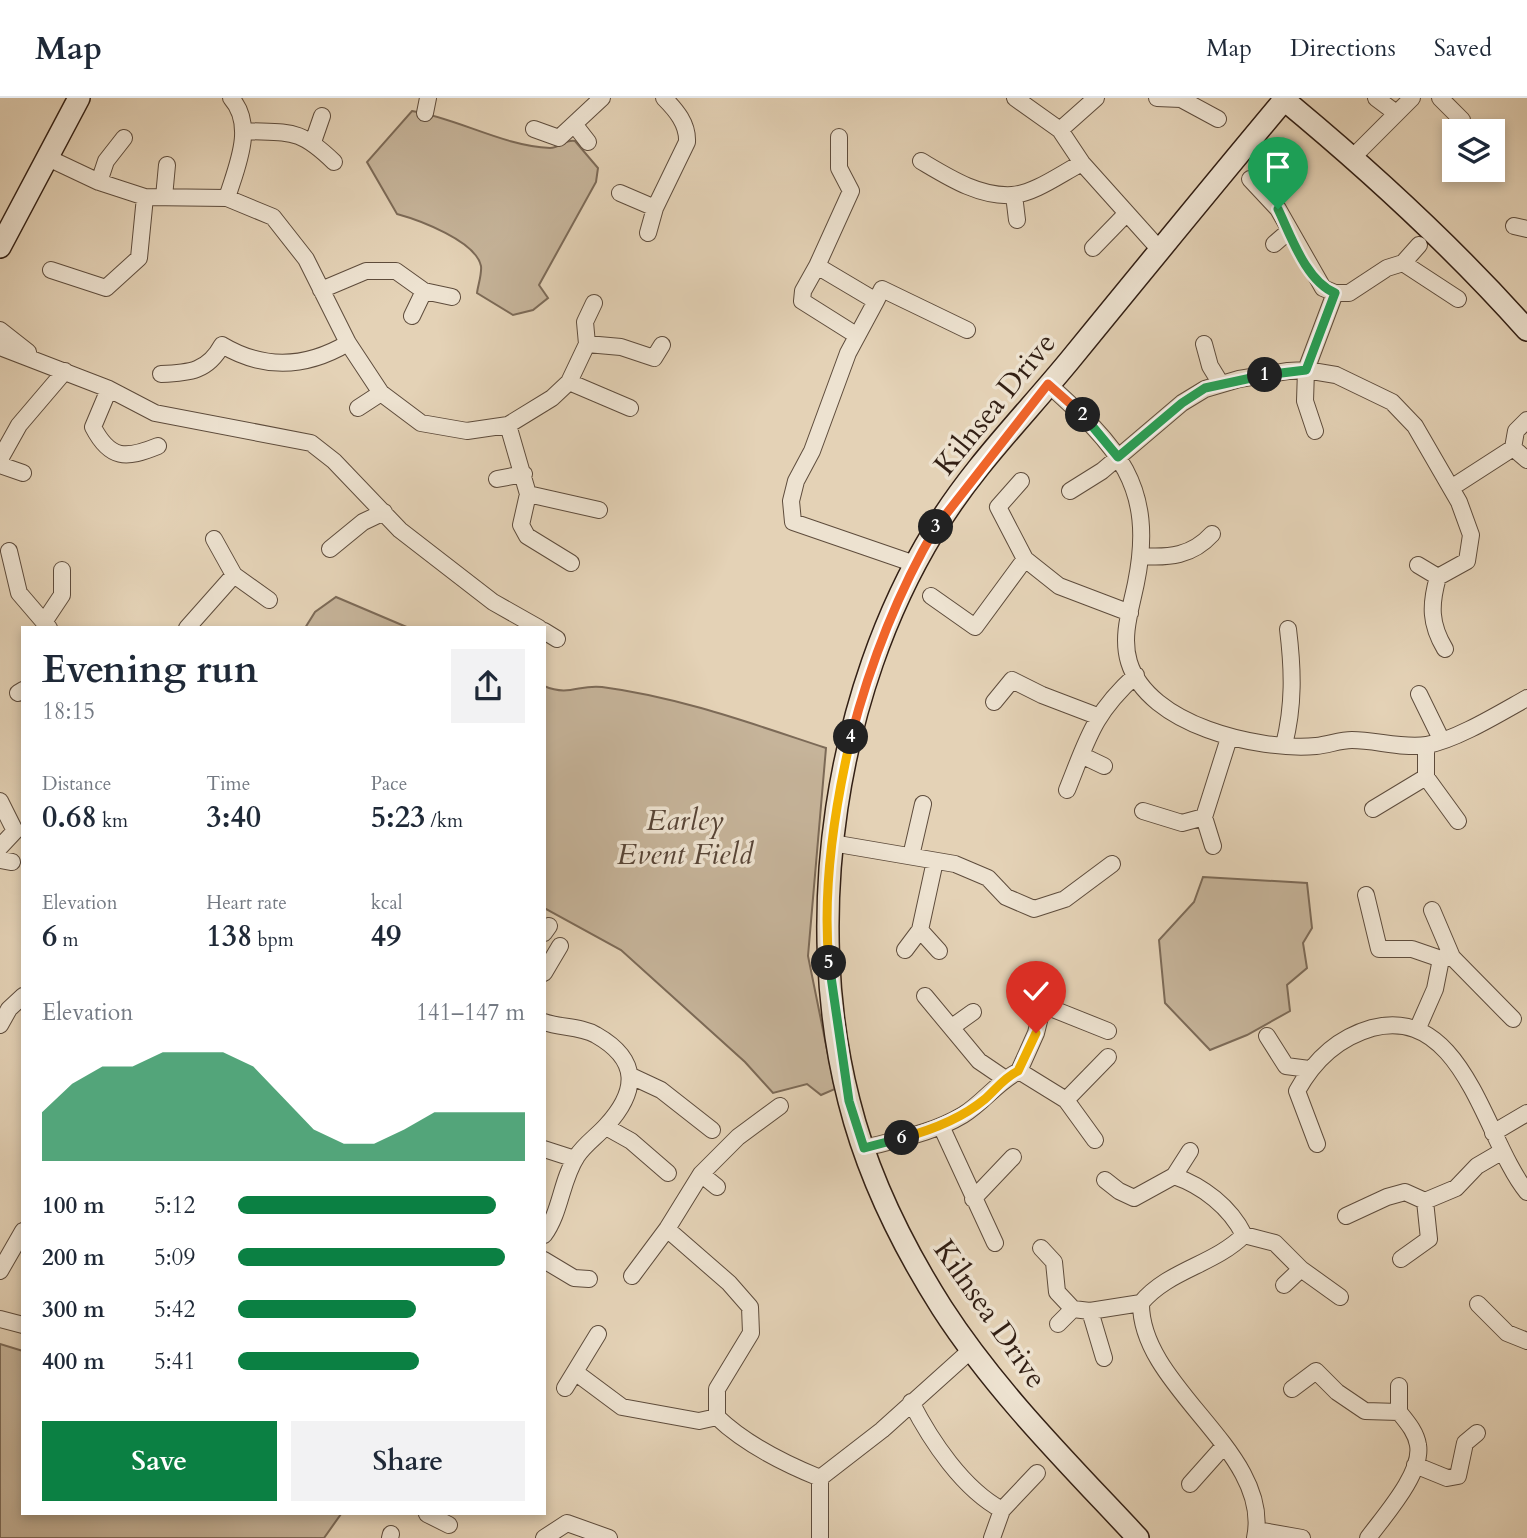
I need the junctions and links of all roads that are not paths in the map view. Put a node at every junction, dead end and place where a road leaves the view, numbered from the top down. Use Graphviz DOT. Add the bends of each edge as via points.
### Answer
graph roads {
  1 [pos="79,98"];
  2 [pos="602,98"];
  3 [pos="664,98"];
  4 [pos="1015,98"];
  5 [pos="1096,98"];
  6 [pos="1157,98"];
  7 [pos="1376,98"];
  8 [pos="1412,98"];
  9 [pos="1440,98"];
  10 [pos="1283,99"];
  11 [pos="238,100"];
  12 [pos="1396,113"];
  13 [pos="322,116"];
  14 [pos="1218,119"];
  15 [pos="1461,119"];
  16 [pos="574,124"];
  17 [pos="534,129"];
  18 [pos="1060,130"];
  19 [pos="244,131"];
  20 [pos="839,137"];
  21 [pos="124,138"];
  22 [pos="313,142"];
  23 [pos="588,142"];
  24 [pos="46,158"];
  25 [pos="1351,159"];
  26 [pos="921,161"];
  27 [pos="334,162"];
  28 [pos="1082,163"];
  29 [pos="167,165"];
  30 [pos="1250,179"];
  31 [pos="99,182"];
  32 [pos="620,193"];
  33 [pos="1014,195"];
  34 [pos="145,197"];
  35 [pos="164,197"];
  36 [pos="227,198"];
  37 [pos="655,208"];
  38 [pos="1126,214"];
  39 [pos="1017,220"];
  40 [pos="1289,231"];
  41 [pos="648,233"];
  42 [pos="1274,244"];
  43 [pos="1419,245"];
  44 [pos="0,247"];
  45 [pos="1093,248"];
  46 [pos="1160,250"];
  47 [pos="1403,263"];
  48 [pos="817,266"];
  49 [pos="51,270"];
  50 [pos="321,290"];
  51 [pos="424,291"];
  52 [pos="1335,293"];
  53 [pos="452,297"];
  54 [pos="1458,299"];
  55 [pos="876,301"];
  56 [pos="594,303"];
  57 [pos="412,316"];
  58 [pos="0,330"];
  59 [pos="967,330"];
  60 [pos="1527,330"];
  61 [pos="856,335"];
  62 [pos="348,343"];
  63 [pos="587,344"];
  64 [pos="1204,344"];
  65 [pos="662,345"];
  66 [pos="0,347"];
  67 [pos="33,358"];
  68 [pos="1306,370"];
  69 [pos="65,371"];
  70 [pos="161,374"];
  71 [pos="569,382"];
  72 [pos="1048,384"];
  73 [pos="1221,384"];
  74 [pos="109,389"];
  75 [pos="381,393"];
  76 [pos="358,408"];
  77 [pos="631,408"];
  78 [pos="1527,420"];
  79 [pos="508,425"];
  80 [pos="1315,431"];
  81 [pos="158,446"];
  82 [pos="1513,448"];
  83 [pos="1118,457"];
  84 [pos="0,459"];
  85 [pos="1527,460"];
  86 [pos="0,465"];
  87 [pos="23,473"];
  88 [pos="524,474"];
  89 [pos="498,479"];
  90 [pos="1021,481"];
  91 [pos="1451,488"];
  92 [pos="1070,491"];
  93 [pos="528,494"];
  94 [pos="599,510"];
  95 [pos="389,518"];
  96 [pos="1212,534"];
  97 [pos="214,538"];
  98 [pos="330,550"];
  99 [pos="9,551"];
  100 [pos="1141,556"];
  101 [pos="1025,559"];
  102 [pos="571,564"];
  103 [pos="915,564"];
  104 [pos="1418,565"];
  105 [pos="62,570"];
  106 [pos="234,575"];
  107 [pos="1438,577"];
  108 [pos="931,596"];
  109 [pos="269,600"];
  110 [pos="1130,613"];
  111 [pos="47,625"];
  112 [pos="189,626"];
  113 [pos="535,626"];
  114 [pos="1288,629"];
  115 [pos="1445,649"];
  116 [pos="1136,675"];
  117 [pos="1419,694"];
  118 [pos="1527,698"];
  119 [pos="994,702"];
  120 [pos="1097,716"];
  121 [pos="1229,738"];
  122 [pos="1434,742"];
  123 [pos="1284,745"];
  124 [pos="1081,755"];
  125 [pos="1104,766"];
  126 [pos="1426,777"];
  127 [pos="1067,790"];
  128 [pos="0,801"];
  129 [pos="923,804"];
  130 [pos="1373,808"];
  131 [pos="1143,811"];
  132 [pos="1204,817"];
  133 [pos="1458,821"];
  134 [pos="832,843"];
  135 [pos="1213,846"];
  136 [pos="0,847"];
  137 [pos="911,856"];
  138 [pos="935,861"];
  139 [pos="1112,864"];
  140 [pos="1366,895"];
  141 [pos="1432,910"];
  142 [pos="920,930"];
  143 [pos="560,946"];
  144 [pos="905,950"];
  145 [pos="939,951"];
  146 [pos="1451,953"];
  147 [pos="546,970"];
  148 [pos="925,996"];
  149 [pos="21,997"];
  150 [pos="4,1007"];
  151 [pos="974,1012"];
  152 [pos="1513,1019"];
  153 [pos="546,1023"];
  154 [pos="0,1026"];
  155 [pos="951,1027"];
  156 [pos="1417,1030"];
  157 [pos="1108,1031"];
  158 [pos="1267,1036"];
  159 [pos="1108,1057"];
  160 [pos="1309,1069"];
  161 [pos="1011,1075"];
  162 [pos="631,1076"];
  163 [pos="1066,1100"];
  164 [pos="780,1106"];
  165 [pos="1527,1113"];
  166 [pos="941,1126"];
  167 [pos="606,1127"];
  168 [pos="712,1129"];
  169 [pos="1493,1133"];
  170 [pos="1095,1140"];
  171 [pos="1317,1144"];
  172 [pos="864,1148"];
  173 [pos="546,1150"];
  174 [pos="1190,1151"];
  175 [pos="1501,1152"];
  176 [pos="1013,1157"];
  177 [pos="575,1159"];
  178 [pos="668,1173"];
  179 [pos="701,1174"];
  180 [pos="1174,1176"];
  181 [pos="1105,1180"];
  182 [pos="717,1187"];
  183 [pos="1527,1192"];
  184 [pos="974,1199"];
  185 [pos="1425,1200"];
  186 [pos="1346,1216"];
  187 [pos="667,1229"];
  188 [pos="546,1232"];
  189 [pos="21,1234"];
  190 [pos="1244,1235"];
  191 [pos="995,1243"];
  192 [pos="1041,1248"];
  193 [pos="1401,1259"];
  194 [pos="546,1261"];
  195 [pos="1301,1269"];
  196 [pos="0,1271"];
  197 [pos="632,1276"];
  198 [pos="589,1279"];
  199 [pos="1284,1285"];
  200 [pos="1340,1297"];
  201 [pos="1141,1303"];
  202 [pos="1478,1304"];
  203 [pos="1073,1309"];
  204 [pos="1090,1311"];
  205 [pos="0,1319"];
  206 [pos="21,1324"];
  207 [pos="1058,1324"];
  208 [pos="598,1334"];
  209 [pos="1527,1341"];
  210 [pos="971,1350"];
  211 [pos="1104,1358"];
  212 [pos="575,1372"];
  213 [pos="1399,1386"];
  214 [pos="565,1388"];
  215 [pos="1292,1389"];
  216 [pos="911,1402"];
  217 [pos="1399,1412"];
  218 [pos="717,1417"];
  219 [pos="1478,1433"];
  220 [pos="1223,1447"];
  221 [pos="1415,1465"];
  222 [pos="1037,1473"];
  223 [pos="820,1478"];
  224 [pos="1190,1484"];
  225 [pos="1002,1510"];
  226 [pos="429,1515"];
  227 [pos="449,1525"];
  228 [pos="1256,1534"];
  229 [pos="544,1538"];
  230 [pos="609,1538"];
  231 [pos="820,1538"];
  232 [pos="992,1538"];
  233 [pos="1139,1538"];
  234 [pos="1301,1538"];
  235 [pos="1368,1538"];
  1 -- 24 [label="street"];
  2 -- 16 [label="street"];
  3 -- 37 [label="street" via="677,111 687,142"];
  4 -- 18 [label="street"];
  5 -- 18 [label="street"];
  6 -- 14 [label="street" via="1181,99"];
  7 -- 12 [label="street"];
  8 -- 12 [label="street"];
  9 -- 15 [label="street"];
  10 -- 25 [label="street"];
  10 -- 46 [label="street, Kilnsea Drive"];
  11 -- 19 [label="street"];
  12 -- 25 [label="street"];
  13 -- 22 [label="street"];
  16 -- 17 [label="street" via="559,138"];
  16 -- 23 [label="street"];
  18 -- 28 [label="street"];
  19 -- 22 [label="street" via="298,133"];
  19 -- 36 [label="street"];
  20 -- 48 [label="street" via="839,168 851,191"];
  21 -- 31 [label="street" via="106,161"];
  22 -- 27 [label="street"];
  24 -- 31 [label="street"];
  24 -- 44 [label="street"];
  25 -- 60 [label="street" via="1490,288"];
  26 -- 33 [label="street" via="958,183"];
  28 -- 33 [label="street"];
  28 -- 38 [label="street"];
  29 -- 35 [label="street"];
  30 -- 40 [label="street" via="1278,209"];
  31 -- 34 [label="street"];
  32 -- 37 [label="street"];
  33 -- 39 [label="street"];
  34 -- 35 [label="street"];
  34 -- 49 [label="street" via="139,258 109,296"];
  35 -- 36 [label="street"];
  36 -- 50 [label="street" via="273,217 306,259"];
  37 -- 41 [label="street"];
  38 -- 45 [label="street"];
  38 -- 46 [label="street"];
  40 -- 42 [label="street"];
  40 -- 52 [label="street" via="1323,288"];
  43 -- 47 [label="street"];
  46 -- 72 [label="street, Kilnsea Drive"];
  47 -- 52 [label="street" via="1349,293"];
  47 -- 54 [label="street"];
  48 -- 55 [label="street"];
  48 -- 61 [label="street" via="803,291 804,304"];
  50 -- 51 [label="street" via="366,271 396,271"];
  50 -- 62 [label="street"];
  51 -- 53 [label="street"];
  51 -- 57 [label="street"];
  52 -- 68 [label="street"];
  55 -- 59 [label="street" via="882,289"];
  55 -- 61 [label="street"];
  56 -- 63 [label="street" via="585,322"];
  58 -- 67 [label="street"];
  61 -- 103 [label="street" via="796,481 791,500 793,522"];
  62 -- 70 [label="street" via="304,363 242,356 221,338 214,360 193,371"];
  62 -- 75 [label="street"];
  63 -- 65 [label="street" via="621,347 654,358"];
  63 -- 71 [label="street"];
  64 -- 73 [label="street"];
  66 -- 67 [label="street"];
  67 -- 69 [label="street"];
  68 -- 73 [label="street"];
  68 -- 80 [label="street" via="1305,401"];
  68 -- 91 [label="street" via="1336,375 1392,402 1415,426"];
  69 -- 74 [label="street"];
  69 -- 84 [label="street" via="19,425"];
  71 -- 77 [label="street"];
  71 -- 79 [label="street"];
  72 -- 83 [label="street" via="1091,423"];
  72 -- 103 [label="street, Kilnsea Drive" via="962,490"];
  73 -- 83 [label="street" via="1182,403"];
  74 -- 81 [label="street" via="93,427 100,441 115,454 135,456"];
  74 -- 95 [label="street" via="155,413 311,443"];
  75 -- 76 [label="street"];
  75 -- 79 [label="street" via="421,423 467,431"];
  78 -- 82 [label="street" via="1516,431"];
  79 -- 88 [label="street"];
  82 -- 85 [label="street"];
  82 -- 91 [label="street"];
  83 -- 92 [label="street"];
  83 -- 100 [label="street" via="1141,510"];
  86 -- 87 [label="street"];
  88 -- 89 [label="street"];
  88 -- 93 [label="street"];
  90 -- 101 [label="street" via="998,507"];
  91 -- 107 [label="street" via="1471,535 1467,561"];
  93 -- 94 [label="street"];
  93 -- 102 [label="street" via="521,525 527,536"];
  95 -- 98 [label="street" via="363,522"];
  95 -- 113 [label="street" via="493,602"];
  96 -- 100 [label="street" via="1173,558"];
  97 -- 106 [label="street"];
  99 -- 111 [label="street" via="19,593"];
  100 -- 110 [label="street"];
  101 -- 108 [label="street" via="975,627"];
  101 -- 110 [label="street" via="1059,586"];
  103 -- 134 [label="street, Kilnsea Drive" via="860,702"];
  104 -- 107 [label="street"];
  105 -- 111 [label="street" via="62,595"];
  106 -- 109 [label="street"];
  106 -- 112 [label="street"];
  107 -- 115 [label="street" via="1431,602 1434,631"];
  110 -- 116 [label="street" via="1126,636 1129,662"];
  114 -- 123 [label="street" via="1294,681"];
  116 -- 120 [label="street"];
  116 -- 121 [label="street" via="1173,713"];
  117 -- 122 [label="street"];
  118 -- 122 [label="street"];
  119 -- 120 [label="street" via="1006,674 1042,695"];
  120 -- 124 [label="street"];
  121 -- 123 [label="street"];
  121 -- 132 [label="street"];
  122 -- 123 [label="street" via="1350,740"];
  122 -- 126 [label="street"];
  124 -- 125 [label="street"];
  124 -- 127 [label="street"];
  126 -- 130 [label="street"];
  126 -- 133 [label="street"];
  128 -- 136 [label="street" via="15,831"];
  129 -- 137 [label="street"];
  131 -- 132 [label="street" via="1182,822"];
  132 -- 135 [label="street"];
  134 -- 137 [label="street"];
  134 -- 172 [label="street, Kilnsea Drive" via="827,911 833,997 849,1101"];
  137 -- 138 [label="street"];
  138 -- 139 [label="street" via="988,878 1006,897 1034,909 1065,899"];
  138 -- 142 [label="street"];
  140 -- 146 [label="street" via="1379,949"];
  141 -- 146 [label="street"];
  142 -- 144 [label="street"];
  142 -- 145 [label="street"];
  143 -- 147 [label="street"];
  146 -- 152 [label="street"];
  146 -- 156 [label="street"];
  148 -- 155 [label="street"];
  149 -- 150 [label="street"];
  150 -- 154 [label="street"];
  151 -- 155 [label="street"];
  153 -- 162 [label="street" via="595,1034 628,1062"];
  155 -- 161 [label="street" via="979,1061"];
  156 -- 160 [label="street" via="1398,1025 1356,1032"];
  156 -- 169 [label="street" via="1450,1054 1467,1077"];
  157 -- 161 [label="street" via="1036,1000 1036,1033"];
  158 -- 160 [label="street" via="1286,1066"];
  159 -- 163 [label="street"];
  160 -- 171 [label="street" via="1297,1091"];
  161 -- 163 [label="street"];
  161 -- 166 [label="street" via="986,1098"];
  162 -- 167 [label="street" via="625,1099"];
  162 -- 168 [label="street" via="661,1090"];
  163 -- 170 [label="street"];
  164 -- 179 [label="street" via="738,1137"];
  165 -- 169 [label="street"];
  166 -- 172 [label="street"];
  166 -- 184 [label="street"];
  167 -- 177 [label="street"];
  167 -- 178 [label="street" via="631,1141"];
  169 -- 175 [label="street"];
  172 -- 210 [label="street, Kilnsea Drive" via="912,1254"];
  173 -- 177 [label="street"];
  174 -- 180 [label="street"];
  175 -- 183 [label="street"];
  175 -- 185 [label="street" via="1477,1166 1456,1188"];
  176 -- 184 [label="street"];
  177 -- 188 [label="street"];
  179 -- 182 [label="street"];
  179 -- 187 [label="street"];
  180 -- 181 [label="street" via="1134,1198"];
  180 -- 190 [label="street" via="1209,1194"];
  184 -- 191 [label="street"];
  185 -- 186 [label="street" via="1405,1192"];
  185 -- 193 [label="street" via="1429,1239"];
  187 -- 197 [label="street"];
  187 -- 218 [label="street" via="750,1307 751,1333 717,1389"];
  189 -- 196 [label="street"];
  190 -- 195 [label="street" via="1275,1243"];
  190 -- 201 [label="street" via="1228,1251 1167,1280"];
  192 -- 203 [label="street" via="1054,1262 1057,1292"];
  194 -- 198 [label="street" via="574,1278"];
  195 -- 199 [label="street"];
  195 -- 200 [label="street"];
  201 -- 204 [label="street"];
  201 -- 220 [label="street" via="1154,1350"];
  202 -- 209 [label="street" via="1507,1333"];
  203 -- 204 [label="street"];
  203 -- 207 [label="street"];
  204 -- 211 [label="street"];
  205 -- 206 [label="street"];
  208 -- 212 [label="street"];
  210 -- 216 [label="street"];
  210 -- 233 [label="street, Kilnsea Drive" via="1026,1418"];
  212 -- 214 [label="street"];
  212 -- 218 [label="street" via="622,1407 699,1421"];
  213 -- 217 [label="street"];
  215 -- 217 [label="street" via="1316,1371 1365,1411"];
  216 -- 223 [label="street"];
  216 -- 225 [label="street" via="961,1475 982,1499"];
  217 -- 221 [label="street" via="1412,1427 1419,1447"];
  218 -- 223 [label="street" via="786,1464"];
  219 -- 221 [label="street" via="1465,1443 1458,1476 1447,1478"];
  220 -- 224 [label="street"];
  220 -- 228 [label="street" via="1245,1477 1256,1512"];
  221 -- 235 [label="street" via="1404,1489"];
  222 -- 225 [label="street"];
  223 -- 231 [label="street"];
  225 -- 232 [label="street"];
  226 -- 227 [label="street"];
  228 -- 234 [label="street"];
  229 -- 230 [label="street" via="567,1523"];
}
